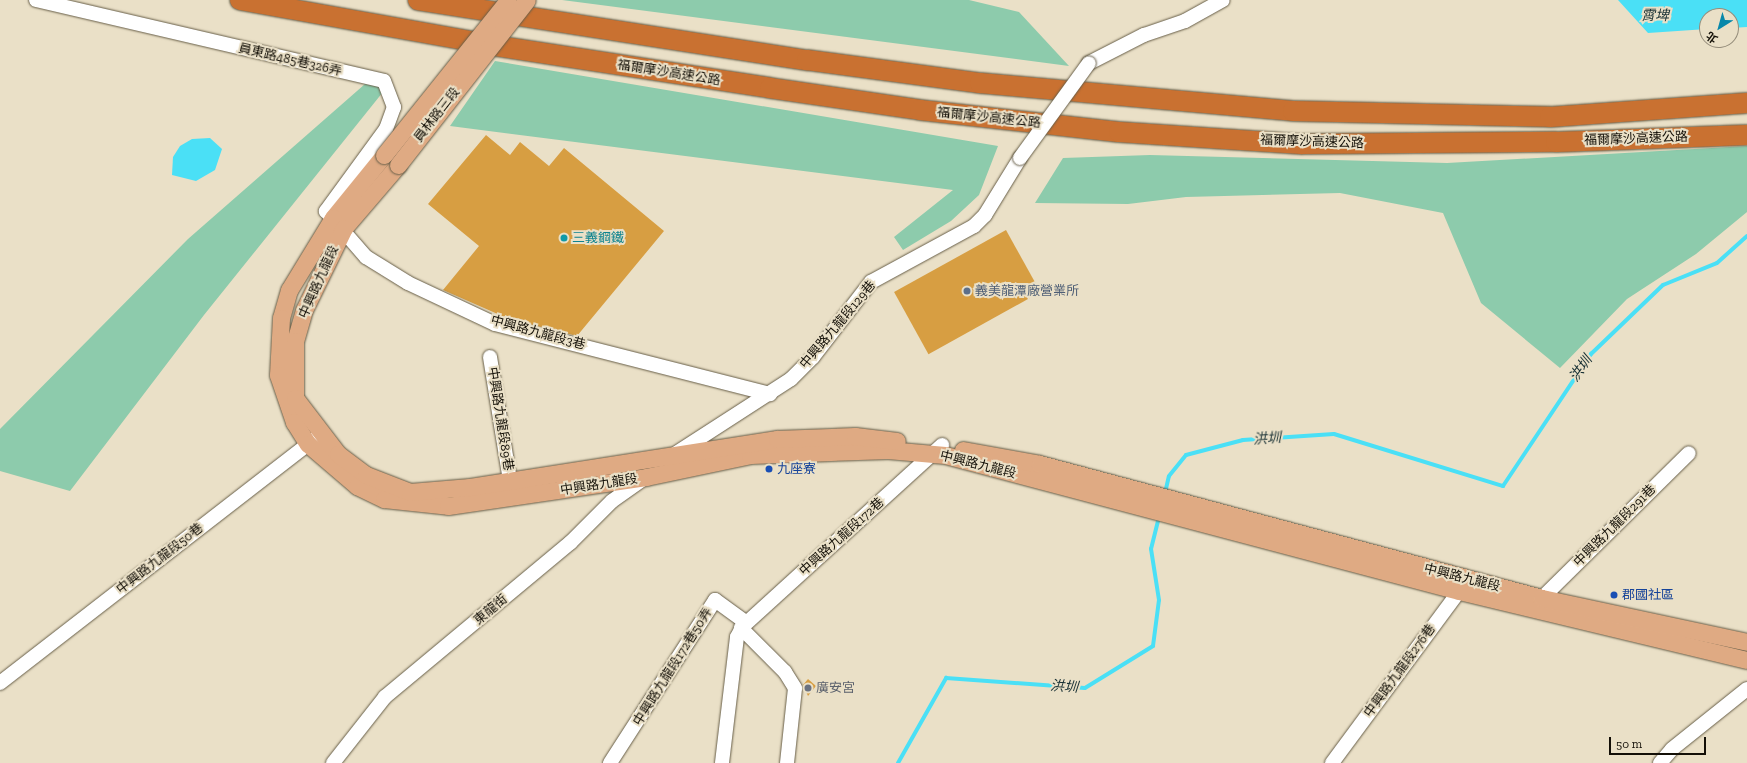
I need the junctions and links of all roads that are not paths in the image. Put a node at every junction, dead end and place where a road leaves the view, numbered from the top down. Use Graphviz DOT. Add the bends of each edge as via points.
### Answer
graph roads {
  1 [pos="36,0"];
  2 [pos="240,0"];
  3 [pos="418,0"];
  4 [pos="508,0"];
  5 [pos="527,0"];
  6 [pos="1223,0"];
  7 [pos="1747,103"];
  8 [pos="1747,135"];
  9 [pos="391,160"];
  10 [pos="339,223"];
  11 [pos="490,357"];
  12 [pos="770,394"];
  13 [pos="314,439"];
  14 [pos="938,450"];
  15 [pos="1689,453"];
  16 [pos="672,456"];
  17 [pos="653,472"];
  18 [pos="510,481"];
  19 [pos="1464,585"];
  20 [pos="1542,598"];
  21 [pos="741,628"];
  22 [pos="1747,642"];
  23 [pos="1747,660"];
  24 [pos="0,683"];
  25 [pos="1747,689"];
  26 [pos="333,763"];
  27 [pos="610,763"];
  28 [pos="722,763"];
  29 [pos="787,763"];
  30 [pos="1332,763"];
  31 [pos="1660,763"];
  1 -- 10 [label="street, 員東路485巷326弄" via="384,81 394,107 386,129 326,210"];
  2 -- 8 [label="highway, 福爾摩沙高速公路" via="505,47 770,88 920,110 1119,132 1302,144 1556,142"];
  3 -- 7 [label="highway, 福爾摩沙高速公路" via="973,82 1285,110 1550,117"];
  4 -- 9 [label="main road, 員林路三段, bridge"];
  5 -- 9 [label="main road, 員林路三段, bridge"];
  6 -- 12 [label="street, 中興路九龍段129巷, bridge" via="1185,21 1144,35 1089,63 1020,158 985,215 974,226 871,282 813,357"];
  9 -- 10 [label="main road, 員林路三段"];
  10 -- 12 [label="street, 中興路九龍段3巷" via="366,257 408,283 495,324"];
  10 -- 13 [label="main road, 中興路九龍段" via="304,310 295,341 295,398"];
  11 -- 18 [label="street, 中興路九龍段89巷"];
  12 -- 16 [label="street, 中興路九龍段129巷"];
  13 -- 17 [label="main road, 中興路九龍段" via="357,486 384,499 404,504 448,506"];
  13 -- 18 [label="main road, 中興路九龍段" via="366,475 410,492"];
  13 -- 24 [label="street, 中興路九龍段50巷"];
  14 -- 16 [label="main road, 中興路九龍段" via="855,436 777,439"];
  14 -- 17 [label="main road, 中興路九龍段" via="750,455"];
  14 -- 19 [label="main road, 中興路九龍段" via="1040,464 1181,512"];
  14 -- 21 [label="street, 中興路九龍段172巷"];
  15 -- 20 [label="street, 中興路九龍段291巷"];
  16 -- 17 [label="street, 中興路九龍段129巷"];
  16 -- 18 [label="main road, 中興路九龍段"];
  17 -- 26 [label="street, 東龍街" via="612,502 570,543 385,697"];
  19 -- 20 [label="main road, 中興路九龍段"];
  19 -- 23 [label="main road, 中興路九龍段"];
  19 -- 30 [label="street, 中興路九龍段276巷"];
  20 -- 22 [label="main road, 中興路九龍段"];
  21 -- 27 [label="street, 中興路九龍段172巷50弄" via="745,622 715,600"];
  21 -- 28 [label="street"];
  21 -- 29 [label="street" via="785,672 795,688"];
  25 -- 31 [label="street"];
}
